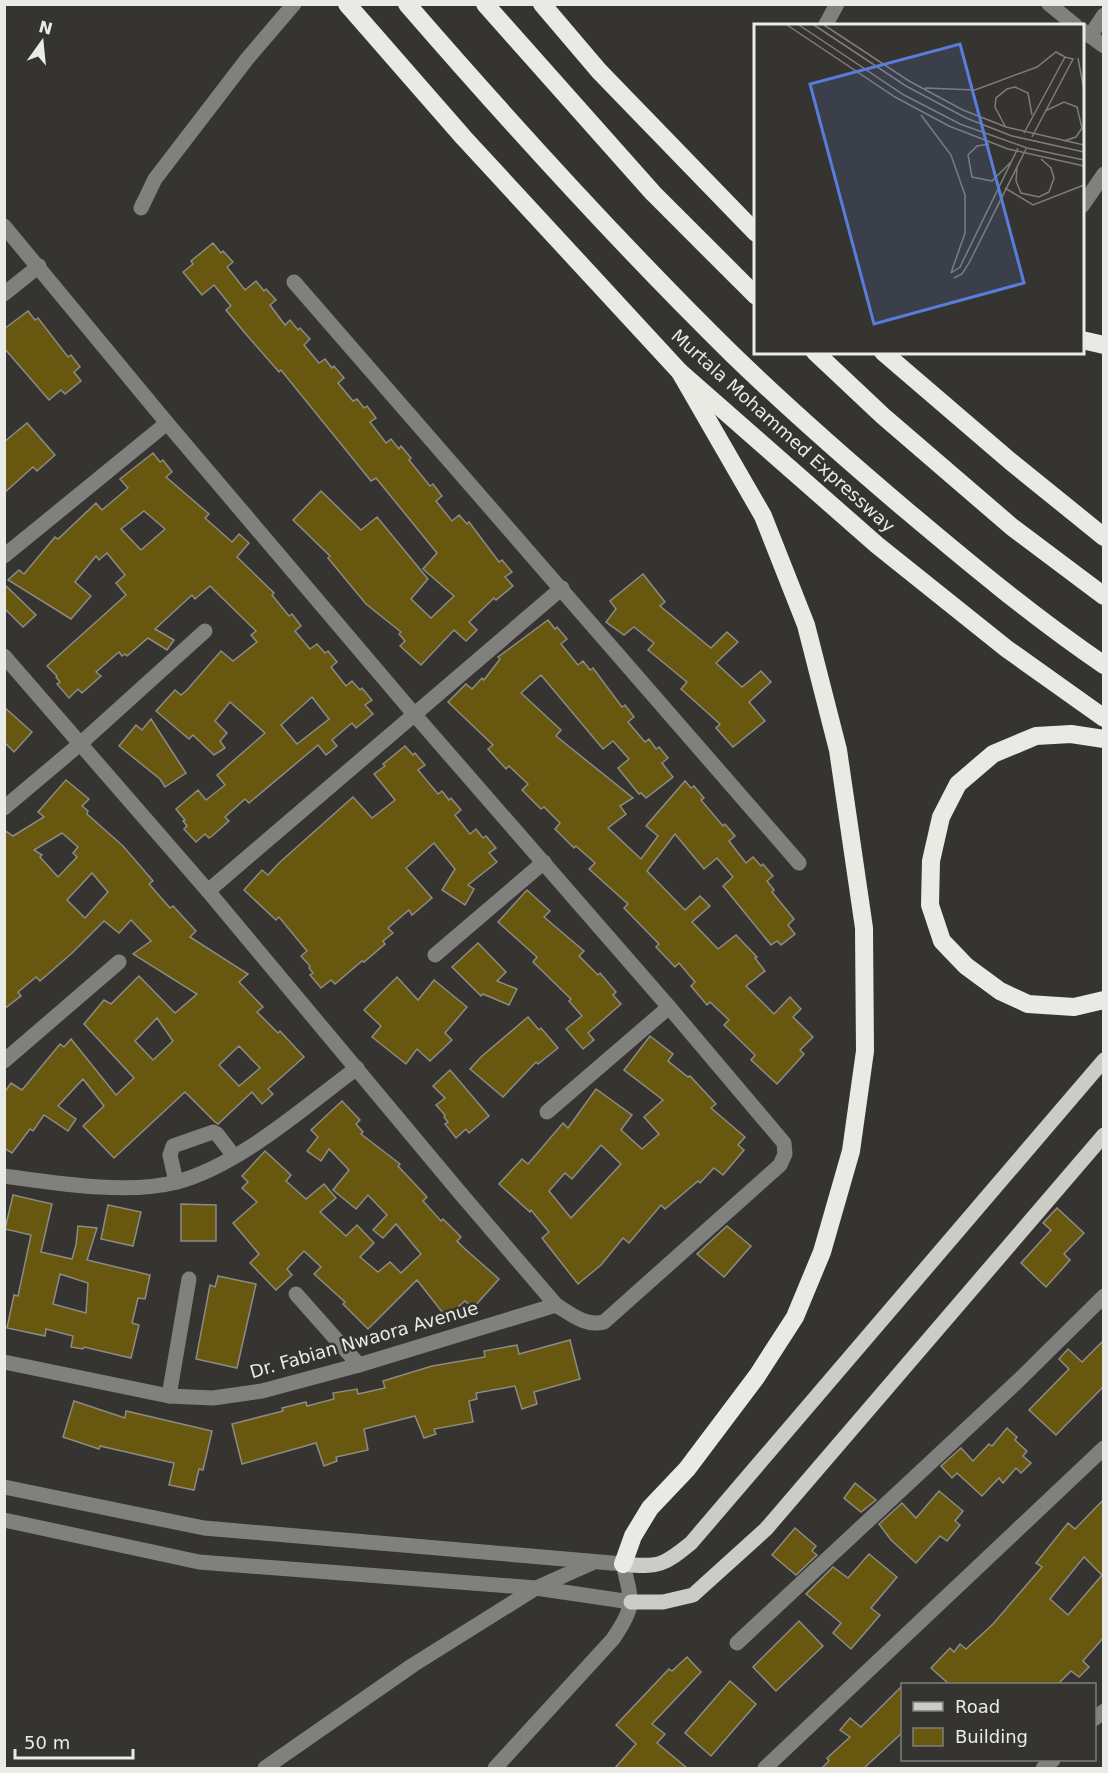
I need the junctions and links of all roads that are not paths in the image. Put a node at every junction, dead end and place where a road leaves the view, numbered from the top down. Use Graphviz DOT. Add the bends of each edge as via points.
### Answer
graph roads {
  1 [pos="347,4"];
  2 [pos="408,4"];
  3 [pos="485,4"];
  4 [pos="542,4"];
  5 [pos="837,4"];
  6 [pos="1049,4"];
  7 [pos="288,6"];
  8 [pos="1104,15"];
  9 [pos="830,23"];
  10 [pos="1074,24"];
  11 [pos="1086,33"];
  12 [pos="1104,46"];
  13 [pos="1104,174"];
  14 [pos="722,199"];
  15 [pos="1084,204"];
  16 [pos="141,208"];
  17 [pos="754,218"];
  18 [pos="4,226"];
  19 [pos="754,231"];
  20 [pos="39,266"];
  21 [pos="294,282"];
  22 [pos="4,294"];
  23 [pos="754,294"];
  24 [pos="1084,340"];
  25 [pos="1104,345"];
  26 [pos="817,354"];
  27 [pos="885,354"];
  28 [pos="680,372"];
  29 [pos="167,423"];
  30 [pos="1104,537"];
  31 [pos="4,556"];
  32 [pos="562,588"];
  33 [pos="1104,596"];
  34 [pos="205,632"];
  35 [pos="4,656"];
  36 [pos="1104,665"];
  37 [pos="414,714"];
  38 [pos="1104,718"];
  39 [pos="1104,739"];
  40 [pos="81,743"];
  41 [pos="4,808"];
  42 [pos="543,862"];
  43 [pos="799,863"];
  44 [pos="208,891"];
  45 [pos="435,955"];
  46 [pos="119,962"];
  47 [pos="1104,1000"];
  48 [pos="669,1007"];
  49 [pos="1104,1060"];
  50 [pos="4,1061"];
  51 [pos="357,1068"];
  52 [pos="547,1112"];
  53 [pos="1104,1135"];
  54 [pos="234,1156"];
  55 [pos="4,1176"];
  56 [pos="176,1182"];
  57 [pos="189,1280"];
  58 [pos="296,1294"];
  59 [pos="1104,1296"];
  60 [pos="556,1305"];
  61 [pos="4,1362"];
  62 [pos="359,1365"];
  63 [pos="168,1396"];
  64 [pos="1104,1448"];
  65 [pos="4,1487"];
  66 [pos="4,1520"];
  67 [pos="595,1562"];
  68 [pos="623,1564"];
  69 [pos="536,1588"];
  70 [pos="632,1602"];
  71 [pos="737,1643"];
  72 [pos="265,1768"];
  73 [pos="495,1768"];
  74 [pos="765,1768"];
  1 -- 28 [label="highway, Murtala Mohammed Expressway" via="464,138"];
  2 -- 36 [label="highway, Murtala Mohammed Expressway" via="509,122 735,356 853,465 959,555"];
  3 -- 23 [label="highway" via="654,193"];
  4 -- 14 [label="highway" via="599,71"];
  5 -- 9 [label="street"];
  6 -- 10 [label="street"];
  7 -- 16 [label="street" via="155,179"];
  8 -- 11 [label="street"];
  11 -- 12 [label="street"];
  13 -- 15 [label="street"];
  14 -- 17 [label="highway"];
  14 -- 19 [label="highway"];
  18 -- 20 [label="street"];
  20 -- 22 [label="street"];
  20 -- 29 [label="street"];
  21 -- 32 [label="street"];
  24 -- 25 [label="highway"];
  26 -- 33 [label="highway" via="1012,527"];
  27 -- 30 [label="highway"];
  28 -- 38 [label="highway, Murtala Mohammed Expressway" via="877,545 1007,649"];
  28 -- 68 [label="highway" via="763,516 806,625 838,750 864,928 865,1051 851,1150 822,1252 795,1317 757,1376 687,1469 650,1508 633,1536"];
  29 -- 31 [label="street"];
  29 -- 37 [label="street"];
  32 -- 37 [label="street"];
  32 -- 43 [label="street"];
  34 -- 40 [label="street"];
  35 -- 40 [label="street"];
  37 -- 42 [label="street"];
  37 -- 44 [label="street"];
  39 -- 47 [label="highway" via="1071,734 1036,736 993,754 958,784 941,817 931,861 930,905 942,942 1000,991 1028,1004 1074,1007"];
  40 -- 41 [label="street"];
  40 -- 44 [label="street"];
  42 -- 45 [label="street"];
  42 -- 48 [label="street"];
  44 -- 51 [label="street"];
  46 -- 50 [label="street"];
  48 -- 52 [label="street"];
  48 -- 60 [label="street" via="784,1143 785,1154 780,1165 604,1322 593,1324"];
  49 -- 68 [label="main road" via="692,1543 669,1562 646,1567"];
  51 -- 54 [label="street"];
  51 -- 60 [label="street"];
  53 -- 70 [label="main road" via="766,1529 693,1595 663,1602"];
  54 -- 56 [label="street"];
  54 -- 56 [label="street" via="213,1132 172,1146"];
  55 -- 56 [label="street" via="110,1187"];
  57 -- 63 [label="street"];
  58 -- 62 [label="street"];
  59 -- 71 [label="street"];
  60 -- 62 [label="street, Dr. Fabian Nwaora Avenue"];
  61 -- 63 [label="street, Dr. Fabian Nwaora Avenue"];
  62 -- 63 [label="street, Dr. Fabian Nwaora Avenue" via="262,1391 213,1398"];
  64 -- 74 [label="street"];
  65 -- 67 [label="street" via="204,1528"];
  66 -- 69 [label="street" via="199,1562"];
  67 -- 68 [label="street"];
  67 -- 69 [label="street"];
  68 -- 70 [label="street"];
  69 -- 70 [label="street"];
  69 -- 72 [label="street" via="413,1665"];
  70 -- 73 [label="street" via="613,1639"];
}
